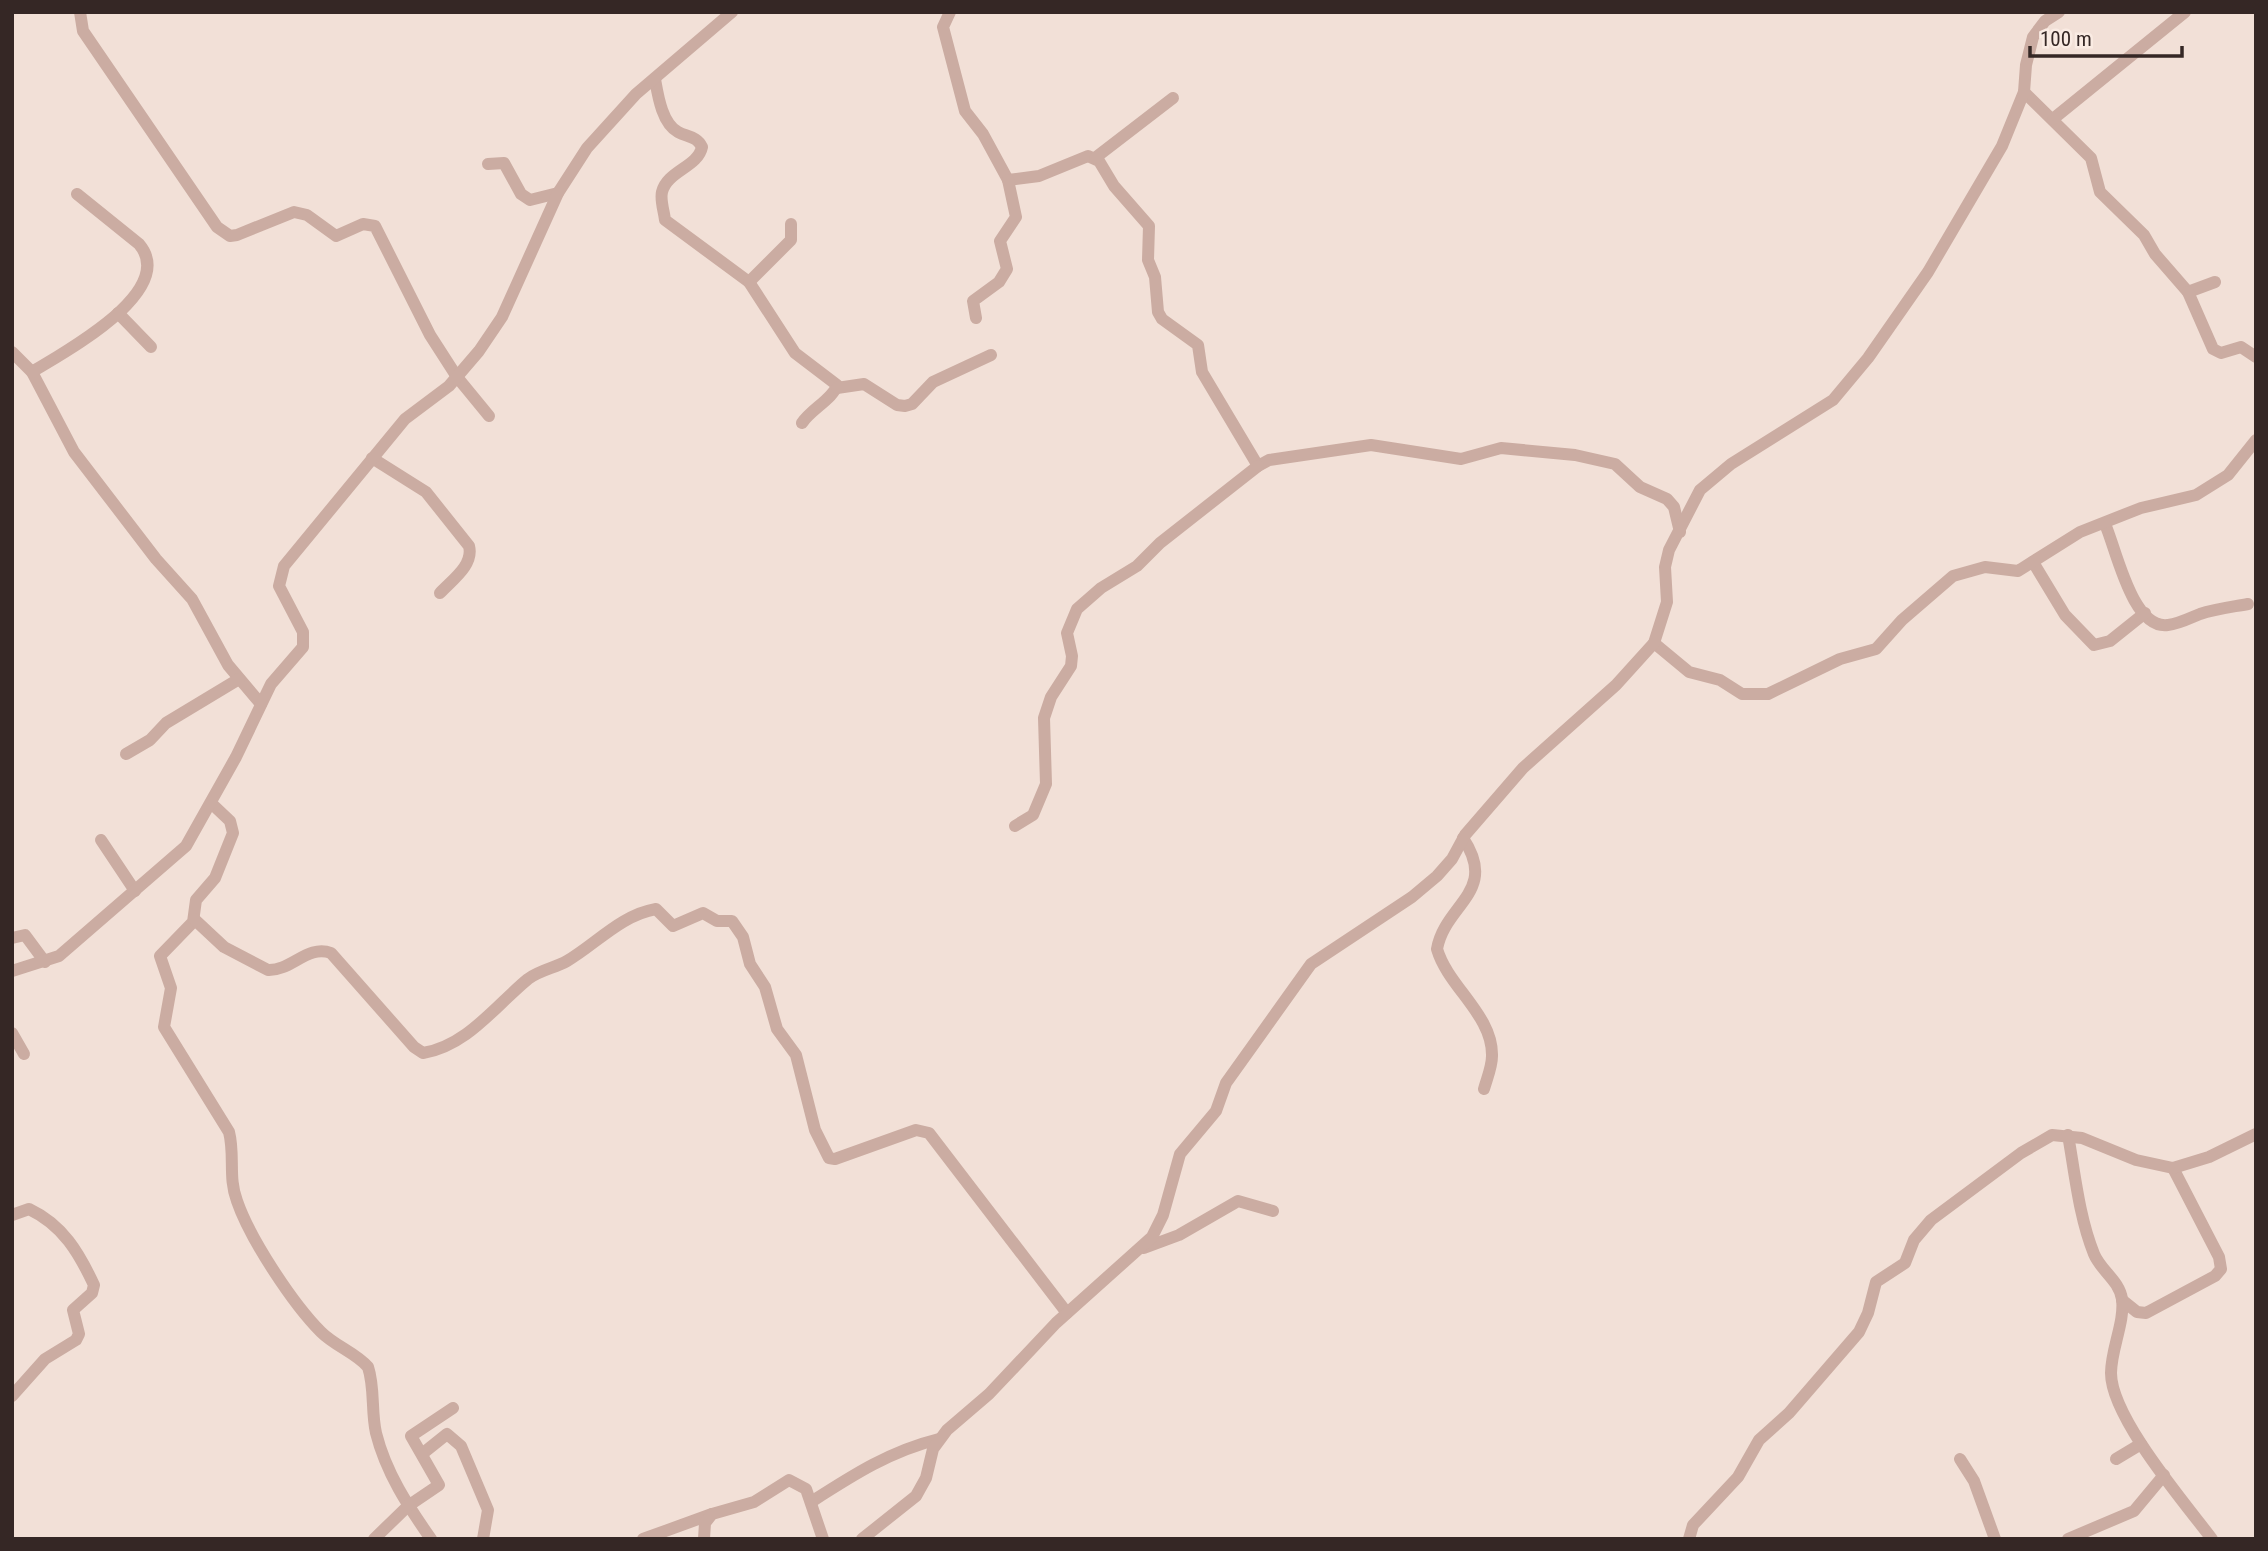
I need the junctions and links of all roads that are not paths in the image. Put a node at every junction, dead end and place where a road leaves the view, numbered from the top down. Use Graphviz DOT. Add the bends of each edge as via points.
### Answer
graph roads {
  1 [pos="80,12"];
  2 [pos="732,12"];
  3 [pos="950,12"];
  4 [pos="2059,12"];
  5 [pos="2185,12"];
  6 [pos="656,79"];
  7 [pos="2024,92"];
  8 [pos="1173,98"];
  9 [pos="2053,118"];
  10 [pos="1095,158"];
  11 [pos="488,164"];
  12 [pos="1008,180"];
  13 [pos="558,193"];
  14 [pos="77,194"];
  15 [pos="791,224"];
  16 [pos="749,282"];
  17 [pos="2215,282"];
  18 [pos="2188,292"];
  19 [pos="118,313"];
  20 [pos="976,318"];
  21 [pos="151,347"];
  22 [pos="12,352"];
  23 [pos="991,355"];
  24 [pos="2256,357"];
  25 [pos="32,372"];
  26 [pos="457,377"];
  27 [pos="837,388"];
  28 [pos="489,416"];
  29 [pos="802,423"];
  30 [pos="2256,440"];
  31 [pos="372,458"];
  32 [pos="1258,466"];
  33 [pos="2105,524"];
  34 [pos="1680,532"];
  35 [pos="2033,562"];
  36 [pos="440,593"];
  37 [pos="2248,604"];
  38 [pos="2145,613"];
  39 [pos="1654,643"];
  40 [pos="239,679"];
  41 [pos="261,704"];
  42 [pos="126,754"];
  43 [pos="211,803"];
  44 [pos="1015,826"];
  45 [pos="1463,838"];
  46 [pos="102,840"];
  47 [pos="135,891"];
  48 [pos="194,919"];
  49 [pos="12,938"];
  50 [pos="45,962"];
  51 [pos="12,971"];
  52 [pos="12,1033"];
  53 [pos="24,1054"];
  54 [pos="1485,1089"];
  55 [pos="2256,1134"];
  56 [pos="2068,1135"];
  57 [pos="2173,1168"];
  58 [pos="1273,1211"];
  59 [pos="12,1215"];
  60 [pos="1143,1248"];
  61 [pos="2122,1300"];
  62 [pos="1067,1313"];
  63 [pos="12,1396"];
  64 [pos="453,1408"];
  65 [pos="939,1439"];
  66 [pos="2141,1444"];
  67 [pos="422,1454"];
  68 [pos="1960,1459"];
  69 [pos="2116,1459"];
  70 [pos="2164,1475"];
  71 [pos="811,1502"];
  72 [pos="408,1506"];
  73 [pos="712,1514"];
  74 [pos="374,1539"];
  75 [pos="431,1539"];
  76 [pos="483,1539"];
  77 [pos="643,1539"];
  78 [pos="704,1539"];
  79 [pos="823,1539"];
  80 [pos="862,1539"];
  81 [pos="1689,1539"];
  82 [pos="1996,1539"];
  83 [pos="2068,1539"];
  84 [pos="2212,1539"];
  1 -- 26 [label="street" via="83,31 217,227 230,236 237,235 295,212 336,236 363,224 375,226 430,335"];
  2 -- 6 [label="street"];
  3 -- 12 [label="street" via="943,27 965,111"];
  4 -- 7 [label="street" via="2033,37"];
  5 -- 9 [label="street"];
  6 -- 13 [label="street" via="610,120"];
  6 -- 16 [label="street" via="661,106 673,128 697,139 702,147 662,190 665,220"];
  7 -- 9 [label="street"];
  7 -- 34 [label="street" via="2002,146 1944,247 1845,388 1822,409 1709,480"];
  8 -- 10 [label="street"];
  9 -- 18 [label="street" via="2093,160 2100,192 2144,235"];
  10 -- 12 [label="street" via="1076,159 1039,176"];
  10 -- 32 [label="street" via="1149,226 1148,260 1160,315 1198,345 1202,372"];
  11 -- 13 [label="street" via="504,163 521,194 530,200"];
  12 -- 20 [label="street" via="1016,217 1000,241 1007,269 999,282 973,301"];
  13 -- 26 [label="street" via="502,317"];
  14 -- 19 [label="street" via="139,244 146,255 146,279"];
  15 -- 16 [label="street" via="791,240"];
  16 -- 27 [label="street" via="794,353 831,378"];
  17 -- 18 [label="street"];
  18 -- 24 [label="street" via="2213,349 2221,353 2241,347"];
  19 -- 21 [label="street"];
  19 -- 25 [label="street"];
  22 -- 25 [label="street"];
  23 -- 27 [label="street" via="933,382 905,406 864,384"];
  25 -- 40 [label="street" via="74,452 192,599"];
  26 -- 28 [label="street"];
  26 -- 31 [label="street" via="405,419"];
  27 -- 29 [label="street" via="811,409"];
  30 -- 33 [label="street" via="2228,475 2196,495 2141,508"];
  31 -- 36 [label="street" via="426,492 466,541 469,559"];
  31 -- 41 [label="street" via="281,572 279,586 304,641 301,652 274,679"];
  32 -- 34 [label="street" via="1269,460 1371,445 1461,459 1501,448 1565,454 1615,464 1640,488 1667,499"];
  32 -- 44 [label="street" via="1077,609 1067,633 1071,666 1044,718 1046,784 1032,815"];
  33 -- 35 [label="street" via="2063,540"];
  33 -- 38 [label="street" via="2124,584"];
  34 -- 39 [label="street" via="1666,559 1667,603"];
  35 -- 38 [label="street" via="2065,615 2094,645 2110,641"];
  35 -- 39 [label="street" via="2010,572 1984,567 1953,576 1876,649 1840,659 1763,696 1742,694 1720,680 1689,672"];
  37 -- 38 [label="street" via="2168,626"];
  39 -- 45 [label="street" via="1606,694 1523,768"];
  40 -- 41 [label="street"];
  40 -- 42 [label="street" via="166,723 150,740"];
  41 -- 43 [label="street"];
  43 -- 47 [label="street" via="186,846"];
  43 -- 48 [label="street" via="230,821 233,833 215,878 196,900"];
  45 -- 54 [label="street" via="1476,863 1474,882 1437,949 1447,973 1488,1035 1492,1058"];
  45 -- 60 [label="street" via="1446,867 1427,884 1322,953 1302,975 1226,1083 1216,1111 1180,1154 1163,1215"];
  46 -- 47 [label="street"];
  47 -- 50 [label="street" via="70,949"];
  48 -- 62 [label="street" via="225,947 268,970 290,965 315,951 331,953 423,1053 477,1026 535,975 564,962 627,919 650,910 660,911 673,926 701,914 732,921 741,933 748,961 763,983 777,1029 796,1055 815,1130 828,1158 916,1130 929,1133"];
  48 -- 72 [label="street" via="160,956 172,988 163,1020 165,1030 229,1132 232,1186 254,1237 310,1320 369,1371 382,1453"];
  49 -- 50 [label="street" via="25,935"];
  50 -- 51 [label="street"];
  52 -- 53 [label="street"];
  55 -- 57 [label="street"];
  56 -- 57 [label="street"];
  56 -- 61 [label="street" via="2095,1256"];
  56 -- 81 [label="street" via="2052,1135 2021,1153 1923,1227 1905,1263 1876,1282 1859,1332 1789,1413 1759,1440 1738,1477 1693,1525"];
  57 -- 61 [label="street" via="2221,1269 2150,1312 2137,1312"];
  58 -- 60 [label="street" via="1238,1201 1162,1243"];
  59 -- 63 [label="street" via="29,1209 58,1227 94,1285 92,1293 73,1310 79,1334 76,1340 45,1359"];
  60 -- 62 [label="street"];
  61 -- 66 [label="street" via="2112,1386"];
  62 -- 65 [label="street"];
  64 -- 67 [label="street" via="412,1434"];
  65 -- 71 [label="street" via="873,1462"];
  65 -- 80 [label="street" via="916,1496"];
  66 -- 69 [label="street"];
  66 -- 70 [label="street"];
  67 -- 72 [label="street" via="439,1485"];
  67 -- 76 [label="street" via="447,1434 458,1441 489,1514"];
  68 -- 82 [label="street" via="1974,1481"];
  70 -- 83 [label="street" via="2134,1511"];
  70 -- 84 [label="street"];
  71 -- 73 [label="street" via="802,1485 789,1480 754,1502"];
  71 -- 79 [label="street"];
  72 -- 74 [label="street"];
  72 -- 75 [label="street"];
  73 -- 77 [label="street"];
  73 -- 78 [label="street" via="705,1523"];
}
